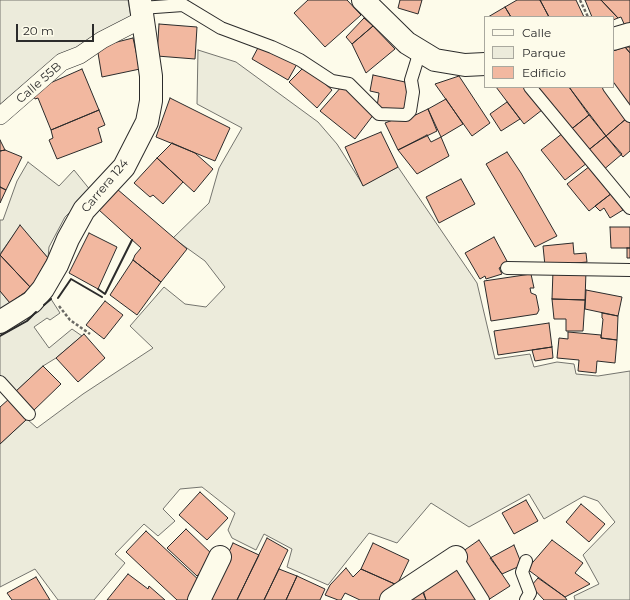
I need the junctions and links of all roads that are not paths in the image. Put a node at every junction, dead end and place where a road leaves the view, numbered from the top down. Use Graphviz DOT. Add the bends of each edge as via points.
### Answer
graph roads {
  1 [pos="363,0"];
  2 [pos="142,9"];
  3 [pos="630,34"];
  4 [pos="614,39"];
  5 [pos="420,51"];
  6 [pos="484,64"];
  7 [pos="531,88"];
  8 [pos="610,88"];
  9 [pos="0,116"];
  10 [pos="630,116"];
  11 [pos="630,208"];
  12 [pos="507,268"];
  13 [pos="630,270"];
  14 [pos="0,322"];
  15 [pos="0,382"];
  16 [pos="29,414"];
  17 [pos="220,557"];
  18 [pos="456,557"];
  19 [pos="526,561"];
  20 [pos="199,600"];
  21 [pos="391,600"];
  22 [pos="483,600"];
  23 [pos="526,600"];
  1 -- 5 [label="street" via="407,43"];
  2 -- 5 [label="lane" via="183,5 220,28 300,60 332,81 349,84 378,114 406,115 410,111 413,92 411,80"];
  2 -- 9 [label="street, Calle 55B" via="80,55 62,62"];
  2 -- 14 [label="street, Carrera 124" via="151,76 151,101 147,122 124,167 84,210 43,289 32,302"];
  3 -- 4 [label="street"];
  5 -- 6 [label="street" via="435,60 465,65"];
  7 -- 11 [label="lane"];
  8 -- 10 [label="lane"];
  12 -- 13 [label="lane"];
  15 -- 16 [label="lane"];
  17 -- 20 [label="street"];
  18 -- 21 [label="street"];
  18 -- 22 [label="lane"];
  19 -- 23 [label="lane" via="522,572 530,593"];
}
